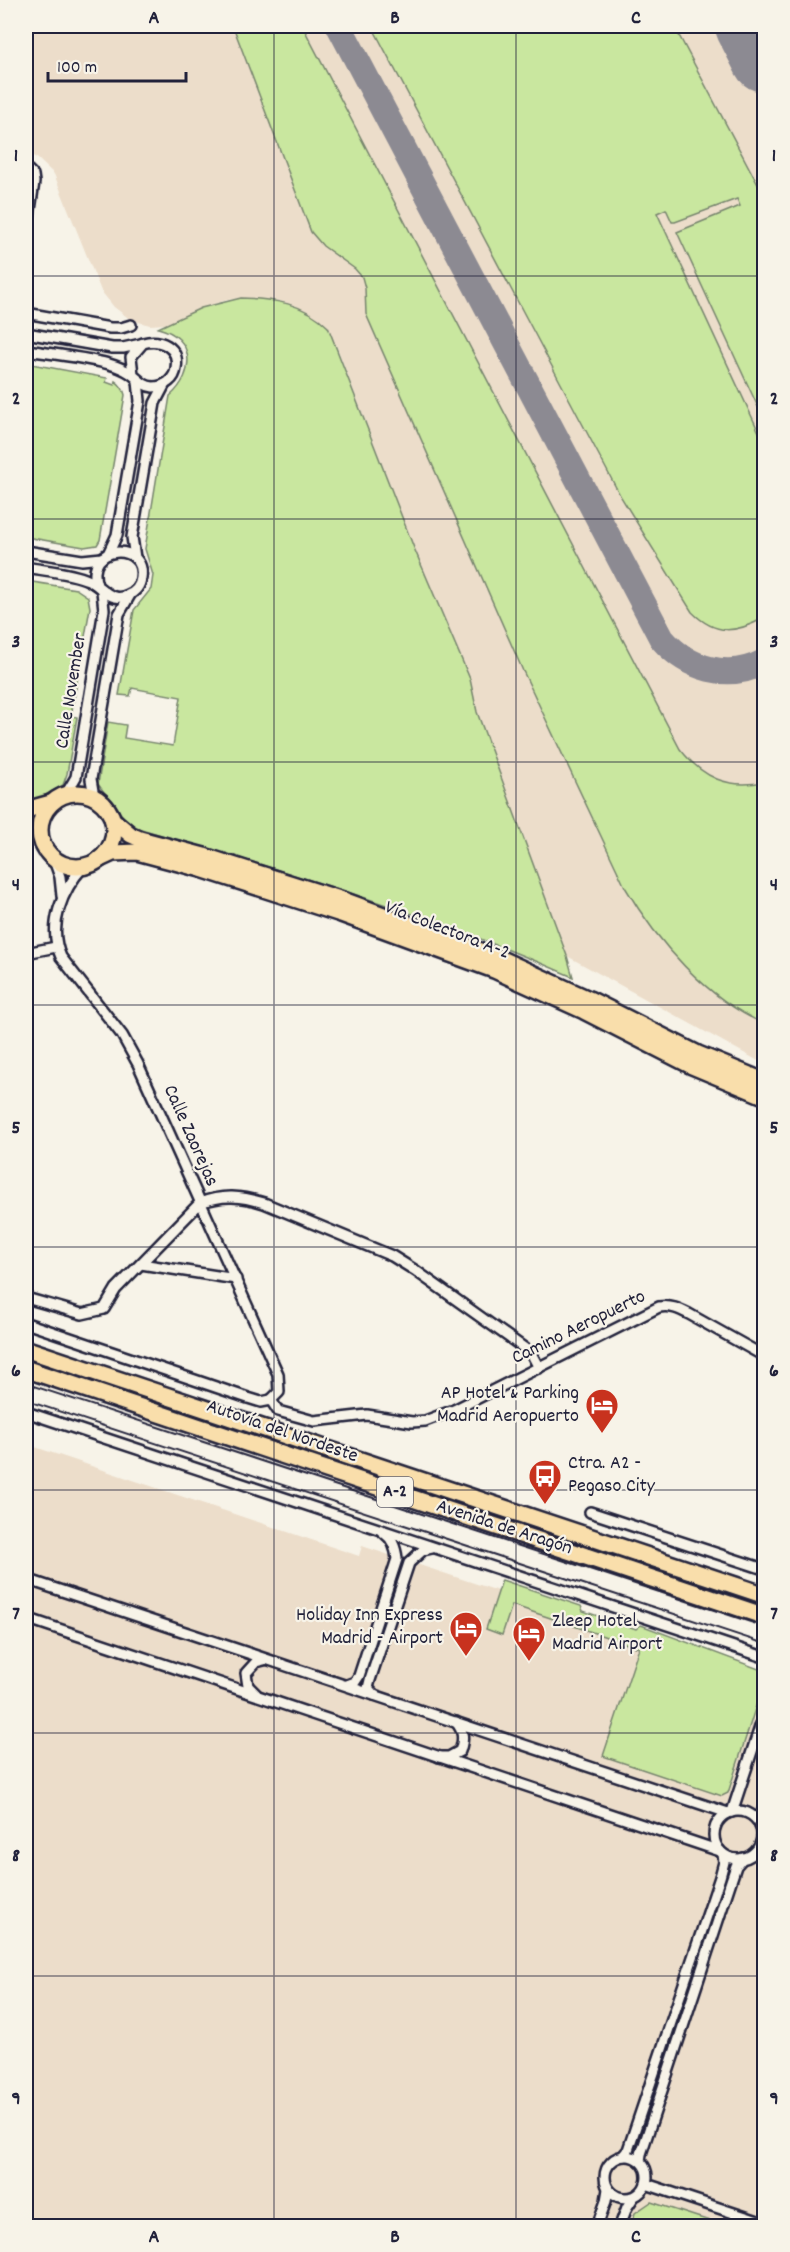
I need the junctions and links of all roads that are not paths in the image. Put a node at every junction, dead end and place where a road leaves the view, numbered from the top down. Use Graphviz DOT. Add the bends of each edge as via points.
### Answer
graph roads {
  1 [pos="26,168"];
  2 [pos="26,238"];
  3 [pos="26,313"];
  4 [pos="131,325"];
  5 [pos="26,333"];
  6 [pos="143,343"];
  7 [pos="26,350"];
  8 [pos="135,378"];
  9 [pos="165,384"];
  10 [pos="26,551"];
  11 [pos="105,556"];
  12 [pos="135,558"];
  13 [pos="26,567"];
  14 [pos="100,588"];
  15 [pos="130,595"];
  16 [pos="66,794"];
  17 [pos="94,797"];
  18 [pos="51,803"];
  19 [pos="26,810"];
  20 [pos="113,820"];
  21 [pos="26,831"];
  22 [pos="42,844"];
  23 [pos="100,859"];
  24 [pos="54,860"];
  25 [pos="83,867"];
  26 [pos="62,896"];
  27 [pos="56,947"];
  28 [pos="26,953"];
  29 [pos="765,1081"];
  30 [pos="765,1096"];
  31 [pos="200,1203"];
  32 [pos="141,1264"];
  33 [pos="236,1278"];
  34 [pos="26,1298"];
  35 [pos="26,1323"];
  36 [pos="26,1348"];
  37 [pos="765,1356"];
  38 [pos="539,1368"];
  39 [pos="26,1369"];
  40 [pos="26,1392"];
  41 [pos="271,1400"];
  42 [pos="26,1411"];
  43 [pos="590,1512"];
  44 [pos="374,1527"];
  45 [pos="435,1547"];
  46 [pos="681,1567"];
  47 [pos="765,1569"];
  48 [pos="26,1580"];
  49 [pos="765,1590"];
  50 [pos="765,1595"];
  51 [pos="765,1616"];
  52 [pos="26,1618"];
  53 [pos="765,1635"];
  54 [pos="746,1651"];
  55 [pos="765,1657"];
  56 [pos="264,1660"];
  57 [pos="765,1664"];
  58 [pos="347,1685"];
  59 [pos="257,1695"];
  60 [pos="374,1695"];
  61 [pos="765,1715"];
  62 [pos="456,1722"];
  63 [pos="437,1758"];
  64 [pos="765,1806"];
  65 [pos="730,1812"];
  66 [pos="760,1826"];
  67 [pos="722,1852"];
  68 [pos="743,1858"];
  69 [pos="623,2156"];
  70 [pos="640,2161"];
  71 [pos="646,2184"];
  72 [pos="608,2189"];
  73 [pos="633,2198"];
  74 [pos="765,2223"];
  75 [pos="597,2226"];
  76 [pos="620,2226"];
  1 -- 2 [label="street" via="34,182"];
  3 -- 4 [label="street" via="110,328"];
  5 -- 6 [label="street" via="112,348"];
  6 -- 8 [label="street" via="131,357"];
  6 -- 9 [label="street" via="159,341 172,350 176,372"];
  7 -- 8 [label="street" via="108,364"];
  8 -- 9 [label="street" via="151,387"];
  8 -- 11 [label="street" via="140,401 117,535"];
  9 -- 12 [label="street" via="155,404 132,537"];
  10 -- 11 [label="street" via="82,560"];
  11 -- 12 [label="street" via="122,551"];
  11 -- 14 [label="street" via="96,568"];
  12 -- 15 [label="street" via="141,578"];
  13 -- 14 [label="street" via="80,577"];
  14 -- 15 [label="street" via="116,598"];
  14 -- 16 [label="street, Calle November" via="104,610 76,777"];
  15 -- 17 [label="street, Calle November" via="119,614 91,779"];
  16 -- 17 [label="main road"];
  16 -- 18 [label="main road"];
  17 -- 20 [label="main road"];
  18 -- 19 [label="main road"];
  18 -- 22 [label="main road" via="39,826"];
  20 -- 23 [label="main road" via="112,841"];
  20 -- 29 [label="main road, Vía Colectora A-2" via="140,839 346,901 499,958 698,1054"];
  21 -- 22 [label="main road"];
  22 -- 24 [label="main road"];
  23 -- 25 [label="main road"];
  23 -- 30 [label="main road, Vía Colectora A-2" via="137,852 341,914 515,980 692,1066"];
  24 -- 25 [label="main road"];
  24 -- 26 [label="street"];
  25 -- 26 [label="street"];
  26 -- 27 [label="street"];
  27 -- 28 [label="street"];
  27 -- 31 [label="street, Calle Zaorejas" via="130,1049"];
  31 -- 32 [label="street"];
  31 -- 33 [label="street, Calle Zaorejas"];
  31 -- 38 [label="street" via="213,1198 243,1197 376,1248 416,1271 531,1353"];
  32 -- 33 [label="street"];
  32 -- 34 [label="street" via="116,1289 104,1309 97,1312 82,1314"];
  33 -- 41 [label="street, Calle Zaorejas" via="278,1374 279,1392"];
  35 -- 41 [label="street" via="248,1398"];
  36 -- 46 [label="highway, Autovía del Nordeste / A-2"];
  37 -- 38 [label="street, Camino Aeropuerto" via="667,1306"];
  38 -- 41 [label="street, Camino Aeropuerto" via="425,1421 367,1416 314,1421 278,1411"];
  39 -- 51 [label="highway, Autovía del Nordeste / A-2"];
  40 -- 53 [label="street, Avenida de Aragón"];
  42 -- 44 [label="street"];
  43 -- 47 [label="street"];
  44 -- 45 [label="street"];
  44 -- 58 [label="street" via="389,1537 397,1559 359,1676"];
  45 -- 54 [label="street"];
  45 -- 60 [label="street" via="423,1550 409,1563 370,1680 368,1688"];
  46 -- 49 [label="highway"];
  46 -- 50 [label="highway, Autovía del Nordeste / A-2"];
  48 -- 56 [label="street"];
  52 -- 59 [label="street"];
  54 -- 55 [label="street"];
  54 -- 57 [label="street"];
  56 -- 58 [label="street"];
  56 -- 59 [label="street" via="256,1662 246,1673 248,1686"];
  58 -- 60 [label="street"];
  59 -- 63 [label="street"];
  60 -- 62 [label="street"];
  61 -- 65 [label="street"];
  62 -- 63 [label="street" via="464,1740 460,1751"];
  62 -- 65 [label="street"];
  63 -- 67 [label="street"];
  64 -- 66 [label="street"];
  65 -- 66 [label="street" via="749,1813"];
  65 -- 67 [label="street" via="714,1830"];
  66 -- 68 [label="street" via="759,1846"];
  67 -- 68 [label="street"];
  67 -- 69 [label="street" via="720,1877"];
  68 -- 70 [label="street" via="727,1891"];
  69 -- 70 [label="street"];
  69 -- 72 [label="street" via="606,2168"];
  70 -- 71 [label="street" via="647,2172"];
  71 -- 73 [label="street"];
  71 -- 74 [label="street"];
  72 -- 73 [label="street" via="619,2198"];
  72 -- 75 [label="street"];
  73 -- 76 [label="street"];
}
